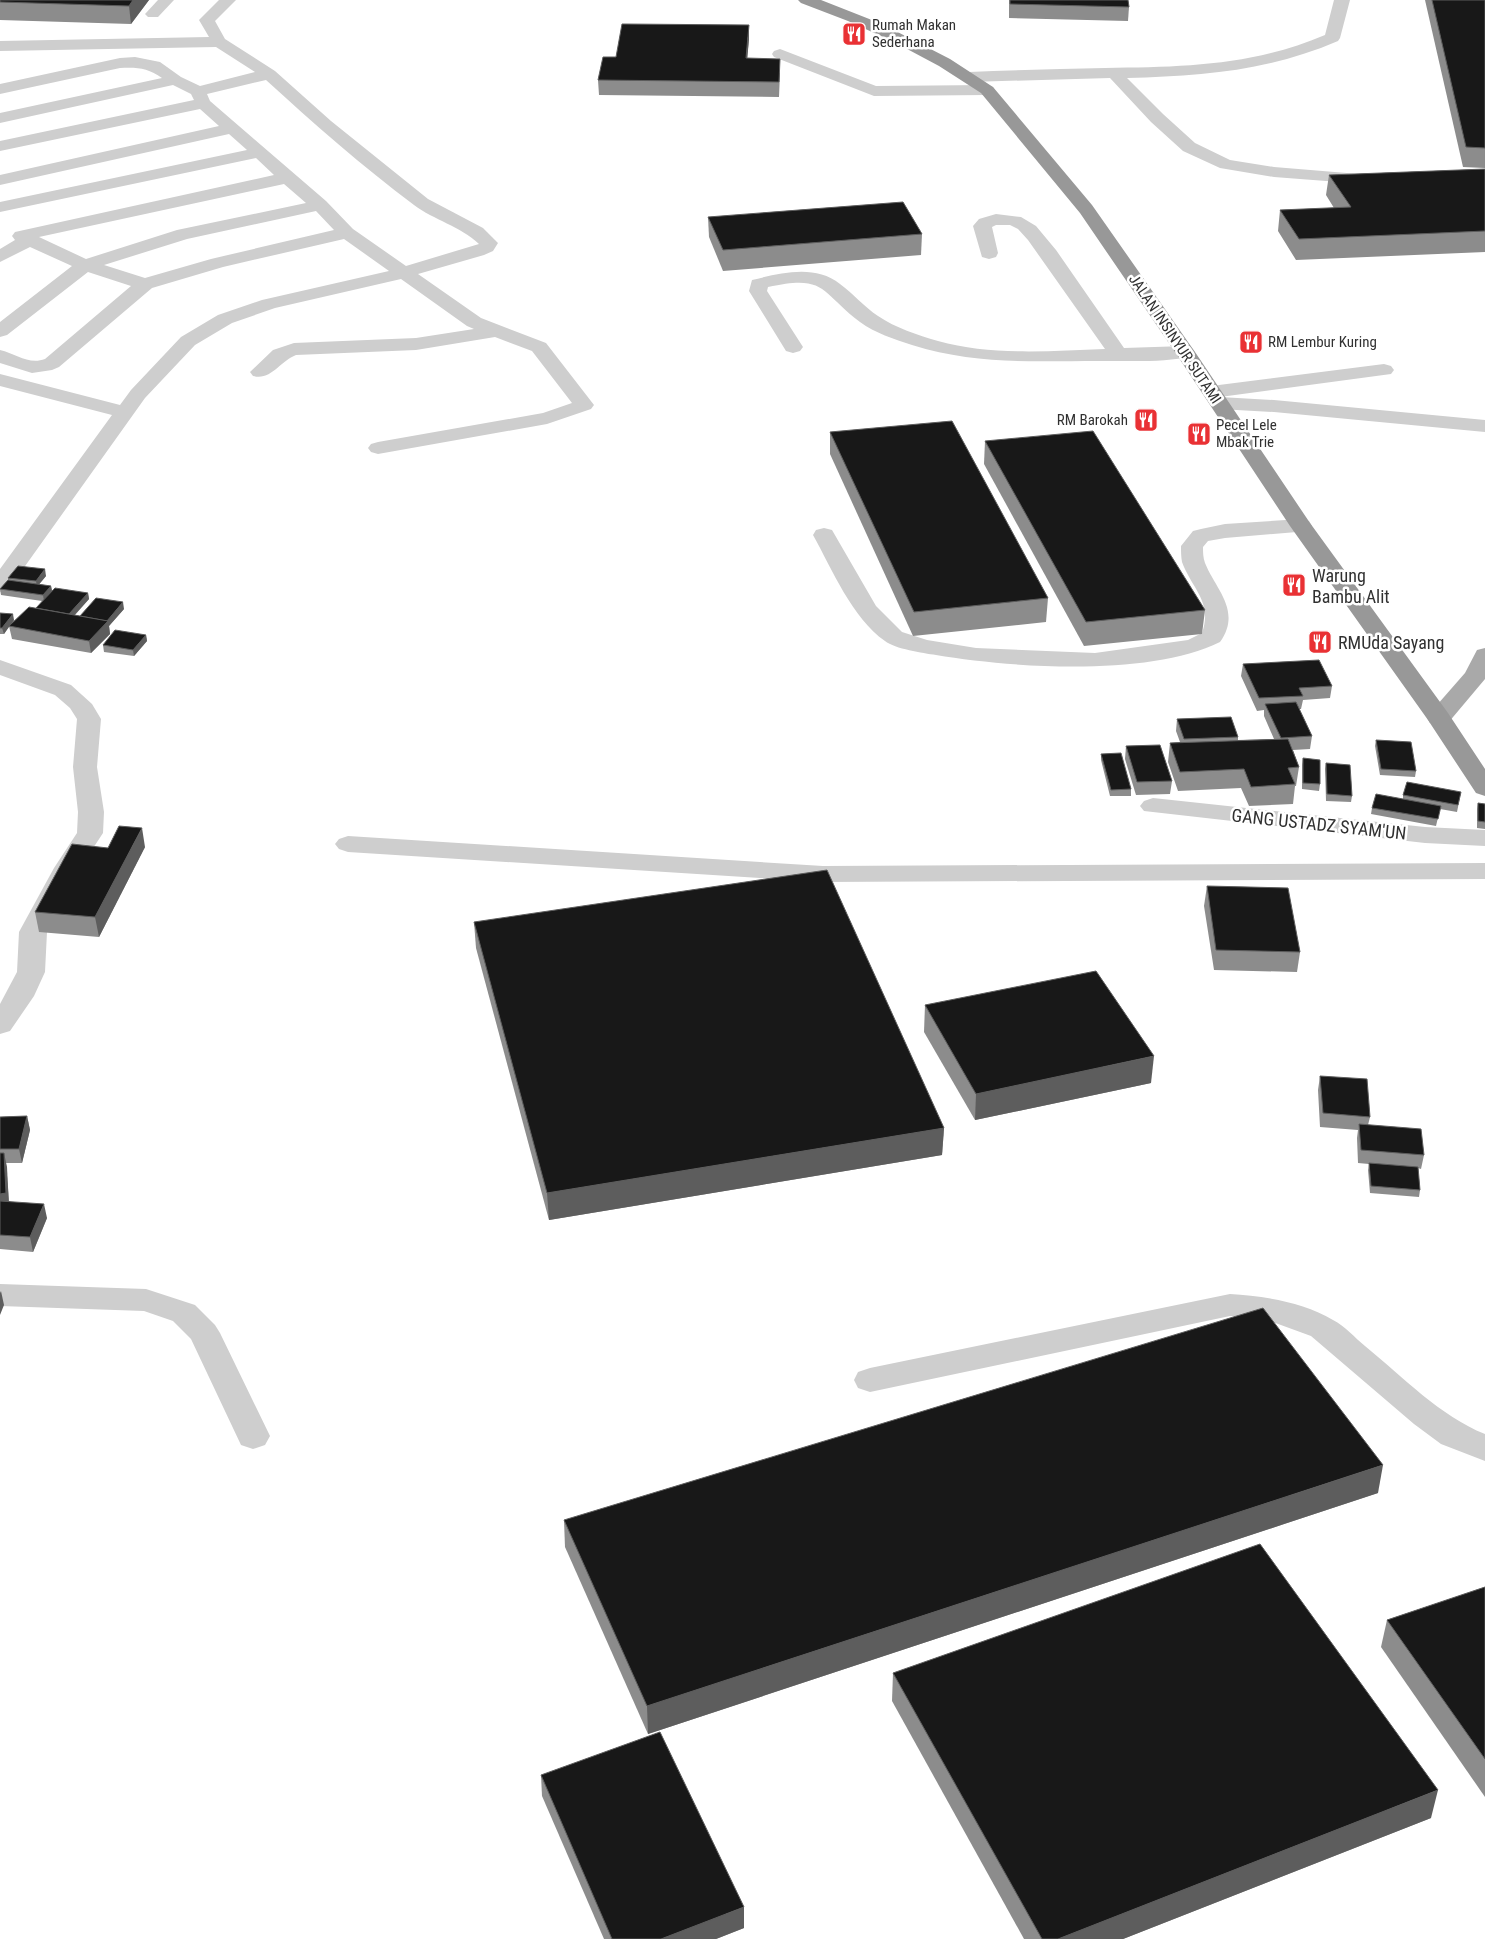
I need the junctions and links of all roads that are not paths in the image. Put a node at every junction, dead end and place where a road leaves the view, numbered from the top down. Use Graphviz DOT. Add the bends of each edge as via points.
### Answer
graph roads {
  1 [pos="166,0"];
  2 [pos="228,0"];
  3 [pos="806,0"];
  4 [pos="1342,0"];
  5 [pos="153,14"];
  6 [pos="218,42"];
  7 [pos="91,44"];
  8 [pos="0,46"];
  9 [pos="780,54"];
  10 [pos="15,60"];
  11 [pos="1114,73"];
  12 [pos="269,74"];
  13 [pos="969,77"];
  14 [pos="175,80"];
  15 [pos="0,89"];
  16 [pos="987,90"];
  17 [pos="200,97"];
  18 [pos="0,118"];
  19 [pos="232,128"];
  20 [pos="0,146"];
  21 [pos="260,152"];
  22 [pos="287,178"];
  23 [pos="1377,178"];
  24 [pos="0,180"];
  25 [pos="320,205"];
  26 [pos="0,207"];
  27 [pos="346,233"];
  28 [pos="19,236"];
  29 [pos="989,253"];
  30 [pos="0,256"];
  31 [pos="84,265"];
  32 [pos="403,273"];
  33 [pos="145,284"];
  34 [pos="0,331"];
  35 [pos="496,331"];
  36 [pos="794,347"];
  37 [pos="1185,352"];
  38 [pos="1119,355"];
  39 [pos="0,356"];
  40 [pos="1384,370"];
  41 [pos="260,372"];
  42 [pos="0,380"];
  43 [pos="1216,397"];
  44 [pos="125,412"];
  45 [pos="1485,426"];
  46 [pos="378,448"];
  47 [pos="1301,526"];
  48 [pos="824,535"];
  49 [pos="9,558"];
  50 [pos="0,584"];
  51 [pos="1485,655"];
  52 [pos="0,667"];
  53 [pos="1439,718"];
  54 [pos="1485,788"];
  55 [pos="1153,806"];
  56 [pos="1485,838"];
  57 [pos="348,844"];
  58 [pos="1485,871"];
  59 [pos="0,1025"];
  60 [pos="0,1295"];
  61 [pos="870,1380"];
  62 [pos="253,1436"];
  63 [pos="1485,1448"];
  1 -- 5 [label="street"];
  2 -- 6 [label="street" via="206,20"];
  3 -- 13 [label="highway, JALAN INSINYUR SUTAMI" via="887,32"];
  4 -- 11 [label="street" via="1332,38 1305,51 1261,63 1197,71"];
  6 -- 7 [label="street"];
  6 -- 12 [label="street"];
  7 -- 8 [label="street"];
  7 -- 10 [label="street"];
  9 -- 16 [label="street" via="874,91"];
  11 -- 13 [label="street"];
  11 -- 23 [label="street" via="1190,147 1226,164 1274,172"];
  12 -- 17 [label="street"];
  12 -- 32 [label="street" via="325,125 422,203 489,242 487,247 478,251"];
  13 -- 16 [label="highway, JALAN INSINYUR SUTAMI"];
  14 -- 15 [label="street" via="154,66 134,62"];
  14 -- 17 [label="street"];
  14 -- 18 [label="street"];
  16 -- 37 [label="highway, JALAN INSINYUR SUTAMI" via="1086,209"];
  17 -- 19 [label="street"];
  17 -- 20 [label="street"];
  19 -- 21 [label="street"];
  19 -- 24 [label="street"];
  21 -- 22 [label="street"];
  21 -- 26 [label="street"];
  22 -- 25 [label="street"];
  22 -- 28 [label="street"];
  25 -- 27 [label="street"];
  25 -- 31 [label="street" via="183,234"];
  27 -- 32 [label="street"];
  27 -- 33 [label="street"];
  28 -- 30 [label="street"];
  28 -- 31 [label="street"];
  29 -- 38 [label="street" via="982,231 985,222 1001,219 1025,226 1048,253"];
  31 -- 33 [label="street"];
  31 -- 34 [label="street"];
  32 -- 35 [label="street" via="474,322"];
  32 -- 44 [label="street" via="269,304 226,319 188,341"];
  33 -- 39 [label="street" via="46,366 25,367"];
  35 -- 41 [label="street" via="416,344 294,349 280,354"];
  35 -- 46 [label="street" via="539,348 584,405 547,418"];
  36 -- 38 [label="street" via="758,291 759,284 778,278 805,277 828,283 872,321 933,346 963,352 1018,358"];
  37 -- 38 [label="street"];
  37 -- 43 [label="highway, JALAN INSINYUR SUTAMI"];
  40 -- 43 [label="street"];
  42 -- 44 [label="street"];
  43 -- 45 [label="street" via="1274,406"];
  43 -- 47 [label="highway, JALAN INSINYUR SUTAMI"];
  44 -- 49 [label="street"];
  47 -- 48 [label="street" via="1201,536 1192,546 1193,561 1215,601 1218,623 1212,637 1184,648 1095,660 976,655 894,637 867,610"];
  47 -- 53 [label="highway, JALAN INSINYUR SUTAMI"];
  49 -- 50 [label="street"];
  51 -- 53 [label="main road" via="1476,675"];
  52 -- 59 [label="street" via="63,690 80,704 89,719 85,767 91,812 90,833 33,932 31,972 20,996"];
  53 -- 54 [label="highway, JALAN INSINYUR SUTAMI"];
  55 -- 56 [label="street, GANG USTADZ SYAM'UN" via="1425,835"];
  57 -- 58 [label="street" via="823,874"];
  60 -- 62 [label="street" via="146,1300 184,1313 204,1333"];
  61 -- 63 [label="street" via="1230,1305 1263,1307 1322,1328 1453,1435"];
}
